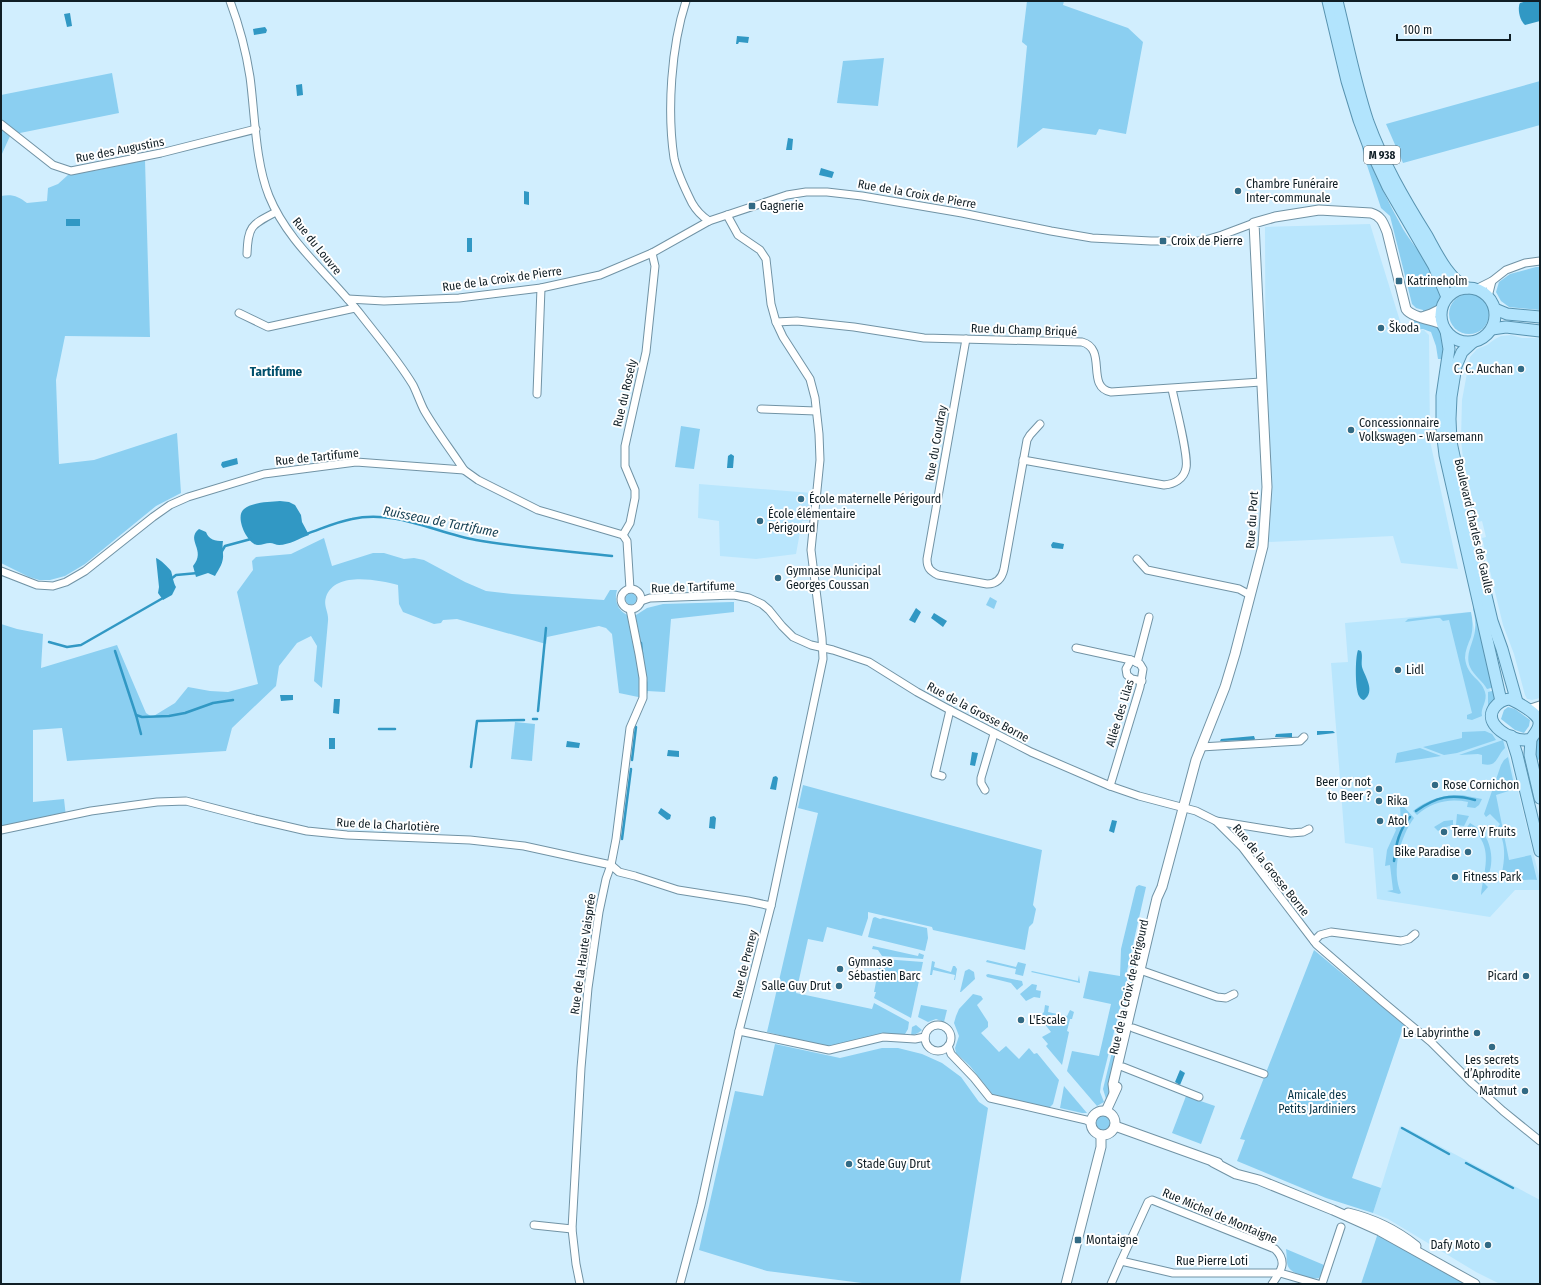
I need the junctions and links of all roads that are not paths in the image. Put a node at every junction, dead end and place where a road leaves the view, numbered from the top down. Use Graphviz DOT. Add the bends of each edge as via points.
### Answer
graph roads {
  1 [pos="230,1"];
  2 [pos="686,1"];
  3 [pos="1328,1"];
  4 [pos="1337,1"];
  5 [pos="1,124"];
  6 [pos="256,129"];
  7 [pos="276,212"];
  8 [pos="727,215"];
  9 [pos="709,221"];
  10 [pos="1254,223"];
  11 [pos="652,253"];
  12 [pos="247,254"];
  13 [pos="1540,260"];
  14 [pos="1492,281"];
  15 [pos="541,288"];
  16 [pos="1472,288"];
  17 [pos="1447,297"];
  18 [pos="1488,297"];
  19 [pos="348,299"];
  20 [pos="355,308"];
  21 [pos="1441,309"];
  22 [pos="1495,309"];
  23 [pos="239,313"];
  24 [pos="1422,317"];
  25 [pos="1540,317"];
  26 [pos="776,322"];
  27 [pos="1444,327"];
  28 [pos="1492,329"];
  29 [pos="1540,330"];
  30 [pos="966,339"];
  31 [pos="1473,342"];
  32 [pos="1261,382"];
  33 [pos="1172,389"];
  34 [pos="537,394"];
  35 [pos="761,409"];
  36 [pos="816,411"];
  37 [pos="1040,424"];
  38 [pos="1023,460"];
  39 [pos="464,470"];
  40 [pos="624,535"];
  41 [pos="1137,559"];
  42 [pos="1,571"];
  43 [pos="630,589"];
  44 [pos="1250,595"];
  45 [pos="641,601"];
  46 [pos="630,609"];
  47 [pos="1149,617"];
  48 [pos="823,648"];
  49 [pos="1076,648"];
  50 [pos="1134,662"];
  51 [pos="1142,681"];
  52 [pos="1501,701"];
  53 [pos="1517,702"];
  54 [pos="1540,706"];
  55 [pos="950,710"];
  56 [pos="1528,710"];
  57 [pos="1540,721"];
  58 [pos="994,734"];
  59 [pos="1511,736"];
  60 [pos="1304,737"];
  61 [pos="1530,739"];
  62 [pos="1201,747"];
  63 [pos="942,776"];
  64 [pos="1110,786"];
  65 [pos="985,790"];
  66 [pos="1540,798"];
  67 [pos="1183,807"];
  68 [pos="1216,821"];
  69 [pos="1309,829"];
  70 [pos="1,830"];
  71 [pos="1540,851"];
  72 [pos="611,865"];
  73 [pos="771,906"];
  74 [pos="1415,934"];
  75 [pos="1314,941"];
  76 [pos="1143,971"];
  77 [pos="1234,994"];
  78 [pos="1133,1028"];
  79 [pos="739,1031"];
  80 [pos="924,1037"];
  81 [pos="948,1046"];
  82 [pos="1123,1067"];
  83 [pos="1264,1074"];
  84 [pos="1114,1092"];
  85 [pos="1199,1097"];
  86 [pos="1106,1111"];
  87 [pos="1090,1122"];
  88 [pos="1115,1126"];
  89 [pos="1101,1135"];
  90 [pos="1540,1141"];
  91 [pos="534,1225"];
  92 [pos="1341,1227"];
  93 [pos="572,1229"];
  94 [pos="1121,1262"];
  95 [pos="1280,1273"];
  96 [pos="580,1284"];
  97 [pos="680,1284"];
  98 [pos="1066,1284"];
  99 [pos="1111,1284"];
  100 [pos="1272,1284"];
  101 [pos="1318,1284"];
  102 [pos="1322,1284"];
  103 [pos="1475,1284"];
  1 -- 6 [label="street, Rue du Louvre" via="250,76"];
  2 -- 9 [label="street" via="680,22 673,70 670,114 674,158 693,205"];
  3 -- 17 [label="main road, M 938" via="1347,81 1368,144 1388,187 1434,266"];
  4 -- 16 [label="main road, M 938" via="1368,122 1393,179 1440,259 1459,284"];
  5 -- 6 [label="street, Rue des Augustins" via="53,164 71,171 161,153"];
  6 -- 7 [label="street, Rue du Louvre" via="262,173"];
  7 -- 12 [label="street" via="253,226 248,236"];
  7 -- 19 [label="street, Rue du Louvre" via="317,266"];
  8 -- 9 [label="street, Rue de la Croix de Pierre"];
  8 -- 10 [label="street, Rue de la Croix de Pierre" via="787,195 827,192 962,213 1092,238 1202,241"];
  8 -- 26 [label="street, Rue de Preney" via="738,234 760,250 766,259 771,304"];
  9 -- 11 [label="street, Rue de la Croix de Pierre"];
  10 -- 24 [label="street, Rue de la Croix de Pierre" via="1275,216 1319,210 1378,215 1387,232 1406,309 1412,315"];
  10 -- 32 [label="street, Rue du Port"];
  11 -- 15 [label="street, Rue de la Croix de Pierre" via="600,275"];
  11 -- 40 [label="street, Rue du Rosely" via="655,266 646,352 625,446 626,466 635,490 635,498 630,523"];
  13 -- 14 [label="street" via="1514,266"];
  14 -- 16 [label="street"];
  14 -- 18 [label="street"];
  15 -- 19 [label="street, Rue de la Croix de Pierre" via="446,299"];
  15 -- 34 [label="street"];
  16 -- 17 [label="main road" via="1460,289"];
  16 -- 18 [label="main road"];
  17 -- 21 [label="main road"];
  18 -- 22 [label="main road"];
  19 -- 20 [label="street, Rue du Louvre"];
  20 -- 23 [label="street" via="268,327"];
  20 -- 39 [label="street, Rue du Louvre" via="413,386 424,410"];
  21 -- 24 [label="street"];
  21 -- 27 [label="main road"];
  22 -- 25 [label="main road" via="1507,314"];
  22 -- 28 [label="main road" via="1495,323"];
  24 -- 27 [label="street, Rue de la Croix de Pierre"];
  26 -- 30 [label="street, Rue du Champ Briqué" via="797,321 924,338"];
  26 -- 36 [label="street, Rue de Preney" via="810,379"];
  27 -- 31 [label="main road" via="1451,337 1458,341"];
  27 -- 52 [label="main road, Boulevard Charles de Gaulle" via="1449,349 1442,396 1444,455"];
  28 -- 29 [label="main road" via="1506,327"];
  28 -- 31 [label="main road" via="1481,340"];
  30 -- 33 [label="street, Rue du Champ Briqué" via="1082,342 1090,346 1094,352 1098,381 1105,390 1116,392"];
  30 -- 38 [label="street, Rue du Coudray" via="927,559 927,566 931,571 938,575 987,584 995,583 1001,578"];
  31 -- 53 [label="main road, Boulevard Charles de Gaulle" via="1462,352 1456,366 1451,397 1451,442 1492,620"];
  32 -- 33 [label="street, Rue du Champ Briqué"];
  32 -- 44 [label="street, Rue du Port" via="1267,487 1266,521 1262,555"];
  33 -- 38 [label="street" via="1187,463 1183,475 1172,484 1164,485"];
  35 -- 36 [label="street"];
  36 -- 48 [label="street, Rue de Preney" via="820,460 811,550"];
  37 -- 38 [label="street, Rue du Coudray" via="1027,440"];
  39 -- 40 [label="street" via="478,480 538,510"];
  39 -- 42 [label="street, Rue de Tartifume" via="356,462 264,474 170,505 85,571 66,582 53,586 37,585"];
  40 -- 43 [label="street" via="627,542"];
  41 -- 44 [label="street" via="1147,570 1239,589"];
  43 -- 45 [label="street" via="639,592"];
  43 -- 46 [label="street" via="622,594 621,600 624,606"];
  44 -- 62 [label="street, Rue du Port" via="1225,687"];
  45 -- 46 [label="street" via="636,608"];
  45 -- 48 [label="street, Rue de Tartifume" via="650,598 729,595 749,598 766,607 793,637"];
  46 -- 72 [label="street, Rue de la Haute Vaisprée" via="643,678 643,698 630,728"];
  47 -- 50 [label="street"];
  48 -- 55 [label="street, Rue de la Grosse Borne" via="869,662"];
  48 -- 73 [label="street, Rue de Preney" via="823,659"];
  49 -- 50 [label="street"];
  50 -- 51 [label="street, Allée des Lilas" via="1142,669"];
  50 -- 51 [label="street" via="1126,669 1127,675"];
  51 -- 64 [label="street, Allée des Lilas"];
  52 -- 53 [label="main road" via="1510,699"];
  52 -- 59 [label="main road" via="1493,710 1492,720"];
  53 -- 56 [label="main road"];
  54 -- 56 [label="street"];
  55 -- 58 [label="street, Rue de la Grosse Borne"];
  55 -- 63 [label="street" via="935,774"];
  56 -- 57 [label="main road"];
  57 -- 61 [label="main road"];
  58 -- 64 [label="street, Rue de la Grosse Borne"];
  58 -- 65 [label="street" via="981,778"];
  59 -- 61 [label="main road" via="1523,740"];
  59 -- 71 [label="main road"];
  60 -- 62 [label="street" via="1300,741"];
  61 -- 66 [label="main road" via="1530,755"];
  62 -- 67 [label="street, Rue du Port"];
  64 -- 67 [label="street, Rue de la Grosse Borne"];
  67 -- 68 [label="street, Rue de la Grosse Borne"];
  67 -- 76 [label="street, Rue de la Croix de Périgourd"];
  68 -- 69 [label="street" via="1291,833"];
  68 -- 75 [label="street, Rue de la Grosse Borne" via="1242,847"];
  70 -- 72 [label="street, Rue de la Charlotière" via="91,811 157,802 186,801 308,831 470,840 524,846"];
  72 -- 73 [label="street, Rue de la Charlotière" via="619,872 678,890"];
  72 -- 93 [label="street, Rue de la Haute Vaisprée" via="599,912 588,988"];
  73 -- 79 [label="street, Rue de Preney"];
  74 -- 75 [label="street" via="1401,941 1331,932 1320,935"];
  75 -- 90 [label="street, Rue de la Grosse Borne" via="1431,1042 1503,1111"];
  76 -- 77 [label="street" via="1217,997 1226,998"];
  76 -- 78 [label="street, Rue de la Croix de Périgourd"];
  76 -- 84 [label="street, Rue de la Croix de Périgourd" via="1113,1084"];
  78 -- 82 [label="street, Rue de la Croix de Périgourd"];
  78 -- 83 [label="street"];
  79 -- 80 [label="street" via="829,1050 883,1037"];
  79 -- 97 [label="street, Rue de Preney" via="701,1205"];
  80 -- 81 [label="street" via="926,1045 933,1050 941,1051"];
  80 -- 81 [label="street" via="931,1027 944,1027 951,1038"];
  81 -- 87 [label="street" via="951,1054 990,1098"];
  82 -- 84 [label="street, Rue de la Croix de Périgourd"];
  82 -- 85 [label="street"];
  84 -- 86 [label="street, Rue de la Croix de Périgourd"];
  86 -- 87 [label="street" via="1095,1113"];
  86 -- 88 [label="street" via="1114,1117"];
  87 -- 89 [label="street" via="1093,1130"];
  88 -- 89 [label="street" via="1109,1134"];
  88 -- 103 [label="street" via="1214,1162 1236,1174 1259,1180 1334,1210 1381,1224 1404,1237 1430,1258"];
  89 -- 98 [label="street" via="1101,1147"];
  91 -- 93 [label="street"];
  92 -- 102 [label="street"];
  93 -- 96 [label="street, Rue de la Haute Vaisprée"];
  94 -- 95 [label="street, Rue Pierre Loti" via="1173,1273"];
  94 -- 95 [label="street, Rue Michel de Montaigne" via="1148,1202 1152,1200 1275,1249 1281,1255 1283,1264"];
  94 -- 99 [label="street"];
  95 -- 100 [label="street"];
  95 -- 101 [label="street, Rue Pierre Loti"];
}
